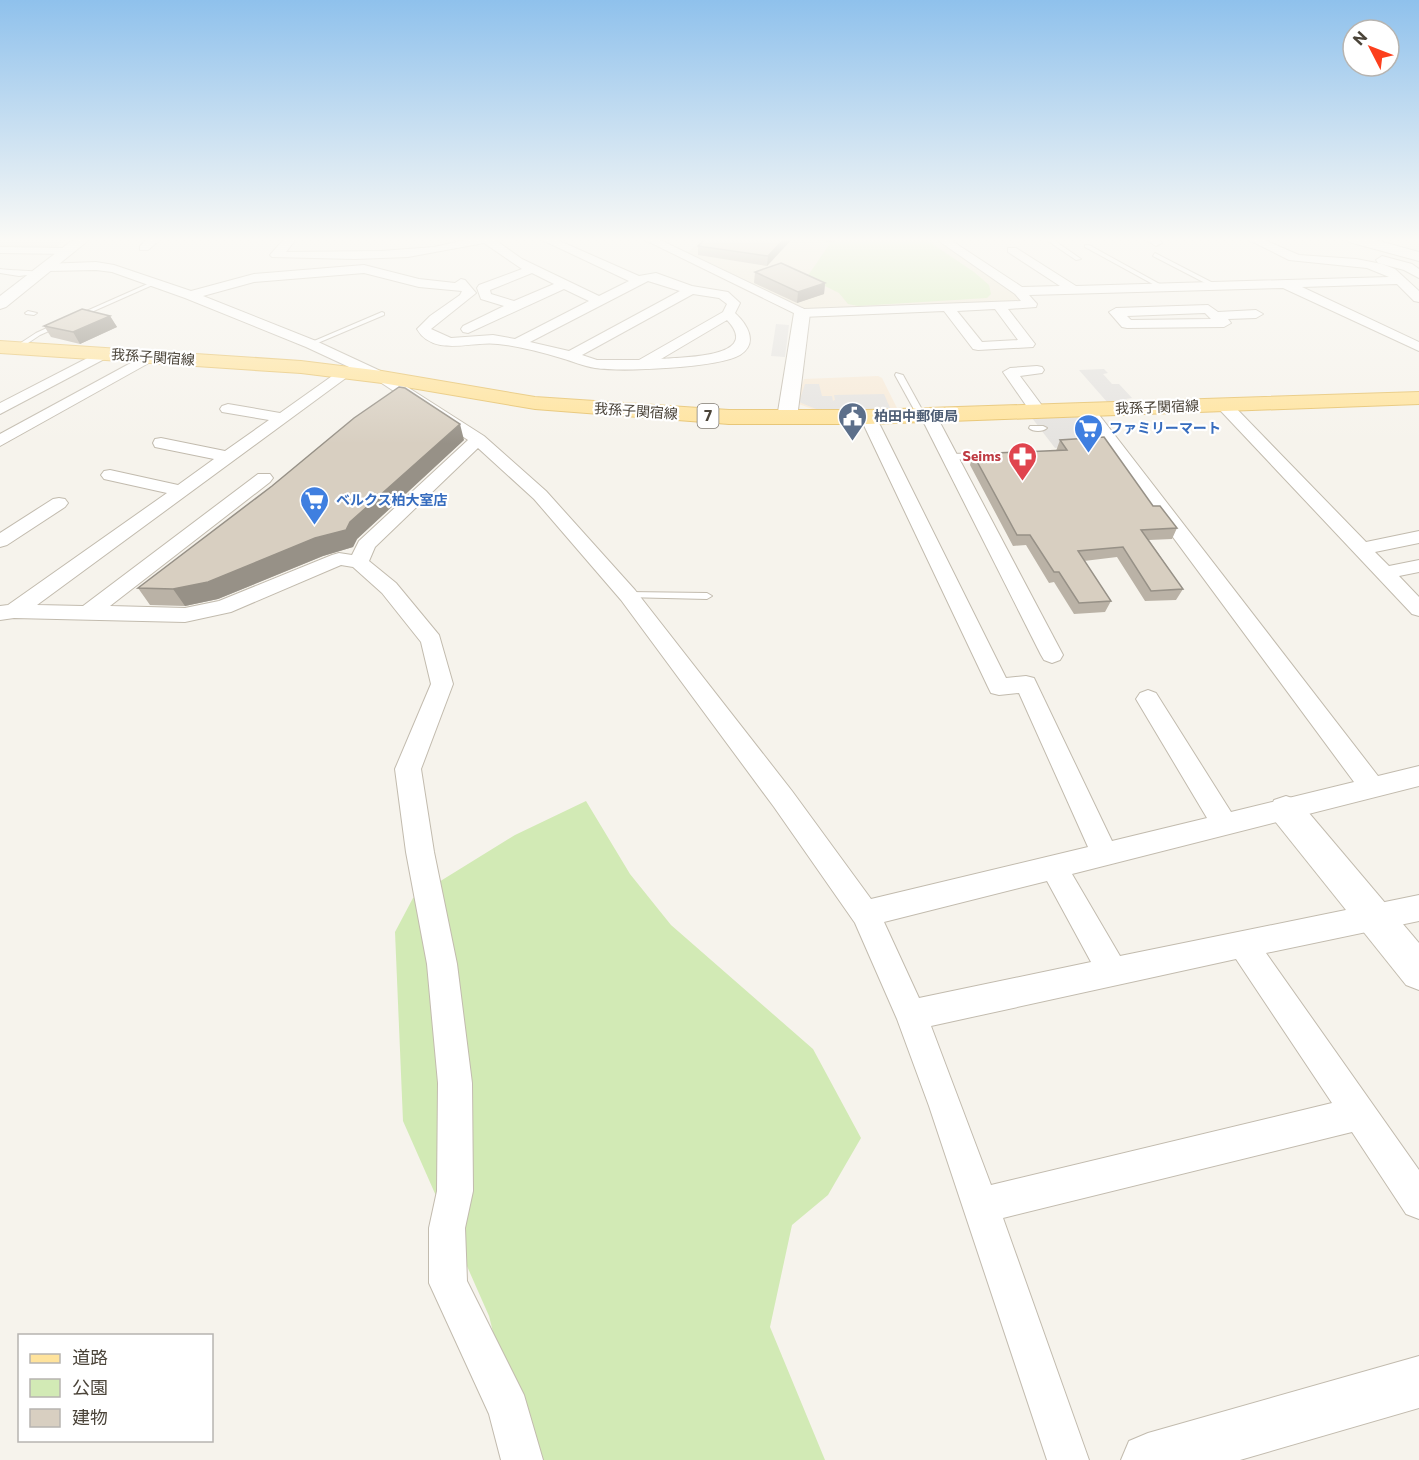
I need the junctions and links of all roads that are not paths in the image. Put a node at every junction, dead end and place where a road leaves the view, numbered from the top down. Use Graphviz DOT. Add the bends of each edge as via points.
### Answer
graph roads {
  1 [pos="94,307"];
  2 [pos="220,307"];
  3 [pos="452,307"];
  4 [pos="511,307"];
  5 [pos="588,307"];
  6 [pos="660,307"];
  7 [pos="732,307"];
  8 [pos="790,307"];
  9 [pos="970,307"];
  10 [pos="1000,307"];
  11 [pos="1246,307"];
  12 [pos="1334,307"];
  13 [pos="948,308"];
  14 [pos="802,313"];
  15 [pos="382,314"];
  16 [pos="728,314"];
  17 [pos="1215,315"];
  18 [pos="468,328"];
  19 [pos="38,334"];
  20 [pos="15,342"];
  21 [pos="517,343"];
  22 [pos="311,344"];
  23 [pos="1419,347"];
  24 [pos="105,353"];
  25 [pos="151,356"];
  26 [pos="570,356"];
  27 [pos="640,365"];
  28 [pos="1037,370"];
  29 [pos="347,372"];
  30 [pos="899,375"];
  31 [pos="382,377"];
  32 [pos="1419,398"];
  33 [pos="1224,405"];
  34 [pos="0,409"];
  35 [pos="228,409"];
  36 [pos="1087,410"];
  37 [pos="925,415"];
  38 [pos="868,417"];
  39 [pos="283,418"];
  40 [pos="787,418"];
  41 [pos="1044,419"];
  42 [pos="478,439"];
  43 [pos="0,441"];
  44 [pos="162,443"];
  45 [pos="1001,455"];
  46 [pos="229,457"];
  47 [pos="950,457"];
  48 [pos="110,475"];
  49 [pos="264,478"];
  50 [pos="182,491"];
  51 [pos="59,503"];
  52 [pos="1419,537"];
  53 [pos="0,541"];
  54 [pos="1359,549"];
  55 [pos="360,562"];
  56 [pos="1419,566"];
  57 [pos="1383,573"];
  58 [pos="628,595"];
  59 [pos="707,596"];
  60 [pos="1419,609"];
  61 [pos="7,612"];
  62 [pos="87,613"];
  63 [pos="1052,655"];
  64 [pos="1148,699"];
  65 [pos="1419,776"];
  66 [pos="1373,788"];
  67 [pos="1286,810"];
  68 [pos="1225,825"];
  69 [pos="1105,855"];
  70 [pos="1054,868"];
  71 [pos="1419,908"];
  72 [pos="866,914"];
  73 [pos="1372,915"];
  74 [pos="1243,944"];
  75 [pos="1112,971"];
  76 [pos="1419,972"];
  77 [pos="911,1015"];
  78 [pos="1358,1114"];
  79 [pos="1419,1201"];
  80 [pos="982,1205"];
  81 [pos="1419,1382"];
  82 [pos="522,1460"];
  83 [pos="1068,1460"];
  84 [pos="1148,1460"];
  1 -- 19 [label="lane"];
  2 -- 22 [label="street"];
  3 -- 21 [label="street" via="432,319 425,331 455,343 493,339"];
  4 -- 18 [label="street"];
  5 -- 21 [label="street"];
  6 -- 26 [label="street"];
  7 -- 16 [label="street"];
  8 -- 14 [label="street"];
  9 -- 13 [label="street"];
  10 -- 13 [label="street" via="1028,344 978,346"];
  11 -- 17 [label="street" via="1259,317"];
  12 -- 23 [label="street"];
  13 -- 14 [label="street"];
  14 -- 40 [label="street"];
  15 -- 22 [label="lane"];
  16 -- 27 [label="street"];
  16 -- 27 [label="street" via="744,336 735,352 722,357"];
  17 -- 17 [label="street" via="1224,323 1127,324 1116,312 1208,309"];
  19 -- 20 [label="lane"];
  19 -- 20 [label="lane"];
  20 -- 24 [label="main road, 我孫子関宿線 / 7"];
  21 -- 26 [label="street"];
  22 -- 31 [label="street"];
  24 -- 25 [label="main road, 我孫子関宿線 / 7"];
  24 -- 34 [label="street"];
  25 -- 29 [label="main road, 我孫子関宿線 / 7"];
  25 -- 43 [label="street"];
  26 -- 27 [label="street" via="596,364"];
  28 -- 41 [label="street" via="1010,372"];
  29 -- 31 [label="main road, 我孫子関宿線 / 7"];
  29 -- 39 [label="street"];
  30 -- 37 [label="lane"];
  31 -- 40 [label="main road, 我孫子関宿線 / 7" via="535,404"];
  31 -- 42 [label="street"];
  32 -- 33 [label="main road, 我孫子関宿線 / 7"];
  33 -- 36 [label="main road, 我孫子関宿線 / 7"];
  33 -- 54 [label="street"];
  35 -- 39 [label="street"];
  36 -- 41 [label="main road, 我孫子関宿線 / 7"];
  36 -- 66 [label="street"];
  37 -- 38 [label="main road, 我孫子関宿線 / 7"];
  37 -- 41 [label="main road, 我孫子関宿線 / 7"];
  37 -- 47 [label="street"];
  38 -- 40 [label="main road, 我孫子関宿線 / 7"];
  38 -- 69 [label="street" via="999,687 1026,684"];
  39 -- 46 [label="street"];
  42 -- 55 [label="street" via="366,545"];
  42 -- 58 [label="street" via="540,495"];
  44 -- 46 [label="street"];
  45 -- 47 [label="lane"];
  46 -- 50 [label="street"];
  47 -- 63 [label="street"];
  48 -- 50 [label="street"];
  49 -- 62 [label="street"];
  50 -- 61 [label="street"];
  51 -- 53 [label="street"];
  52 -- 54 [label="street"];
  54 -- 57 [label="street"];
  55 -- 62 [label="street" via="339,559 224,608 186,615"];
  55 -- 82 [label="street" via="389,588 430,640 442,684 408,769 442,964 454,1083 455,1191 447,1228 448,1283 509,1410"];
  56 -- 57 [label="street"];
  57 -- 60 [label="street"];
  58 -- 59 [label="lane"];
  58 -- 72 [label="street"];
  61 -- 62 [label="street"];
  64 -- 68 [label="street"];
  65 -- 66 [label="street"];
  66 -- 67 [label="street"];
  67 -- 68 [label="street"];
  67 -- 73 [label="street"];
  68 -- 69 [label="street"];
  69 -- 70 [label="street"];
  70 -- 72 [label="street"];
  70 -- 75 [label="street"];
  71 -- 73 [label="street"];
  72 -- 77 [label="street"];
  73 -- 74 [label="street"];
  73 -- 76 [label="street"];
  74 -- 75 [label="street"];
  74 -- 78 [label="street"];
  75 -- 77 [label="street"];
  77 -- 80 [label="street"];
  78 -- 79 [label="street"];
  78 -- 80 [label="street"];
  80 -- 83 [label="street"];
  81 -- 84 [label="street"];
}
